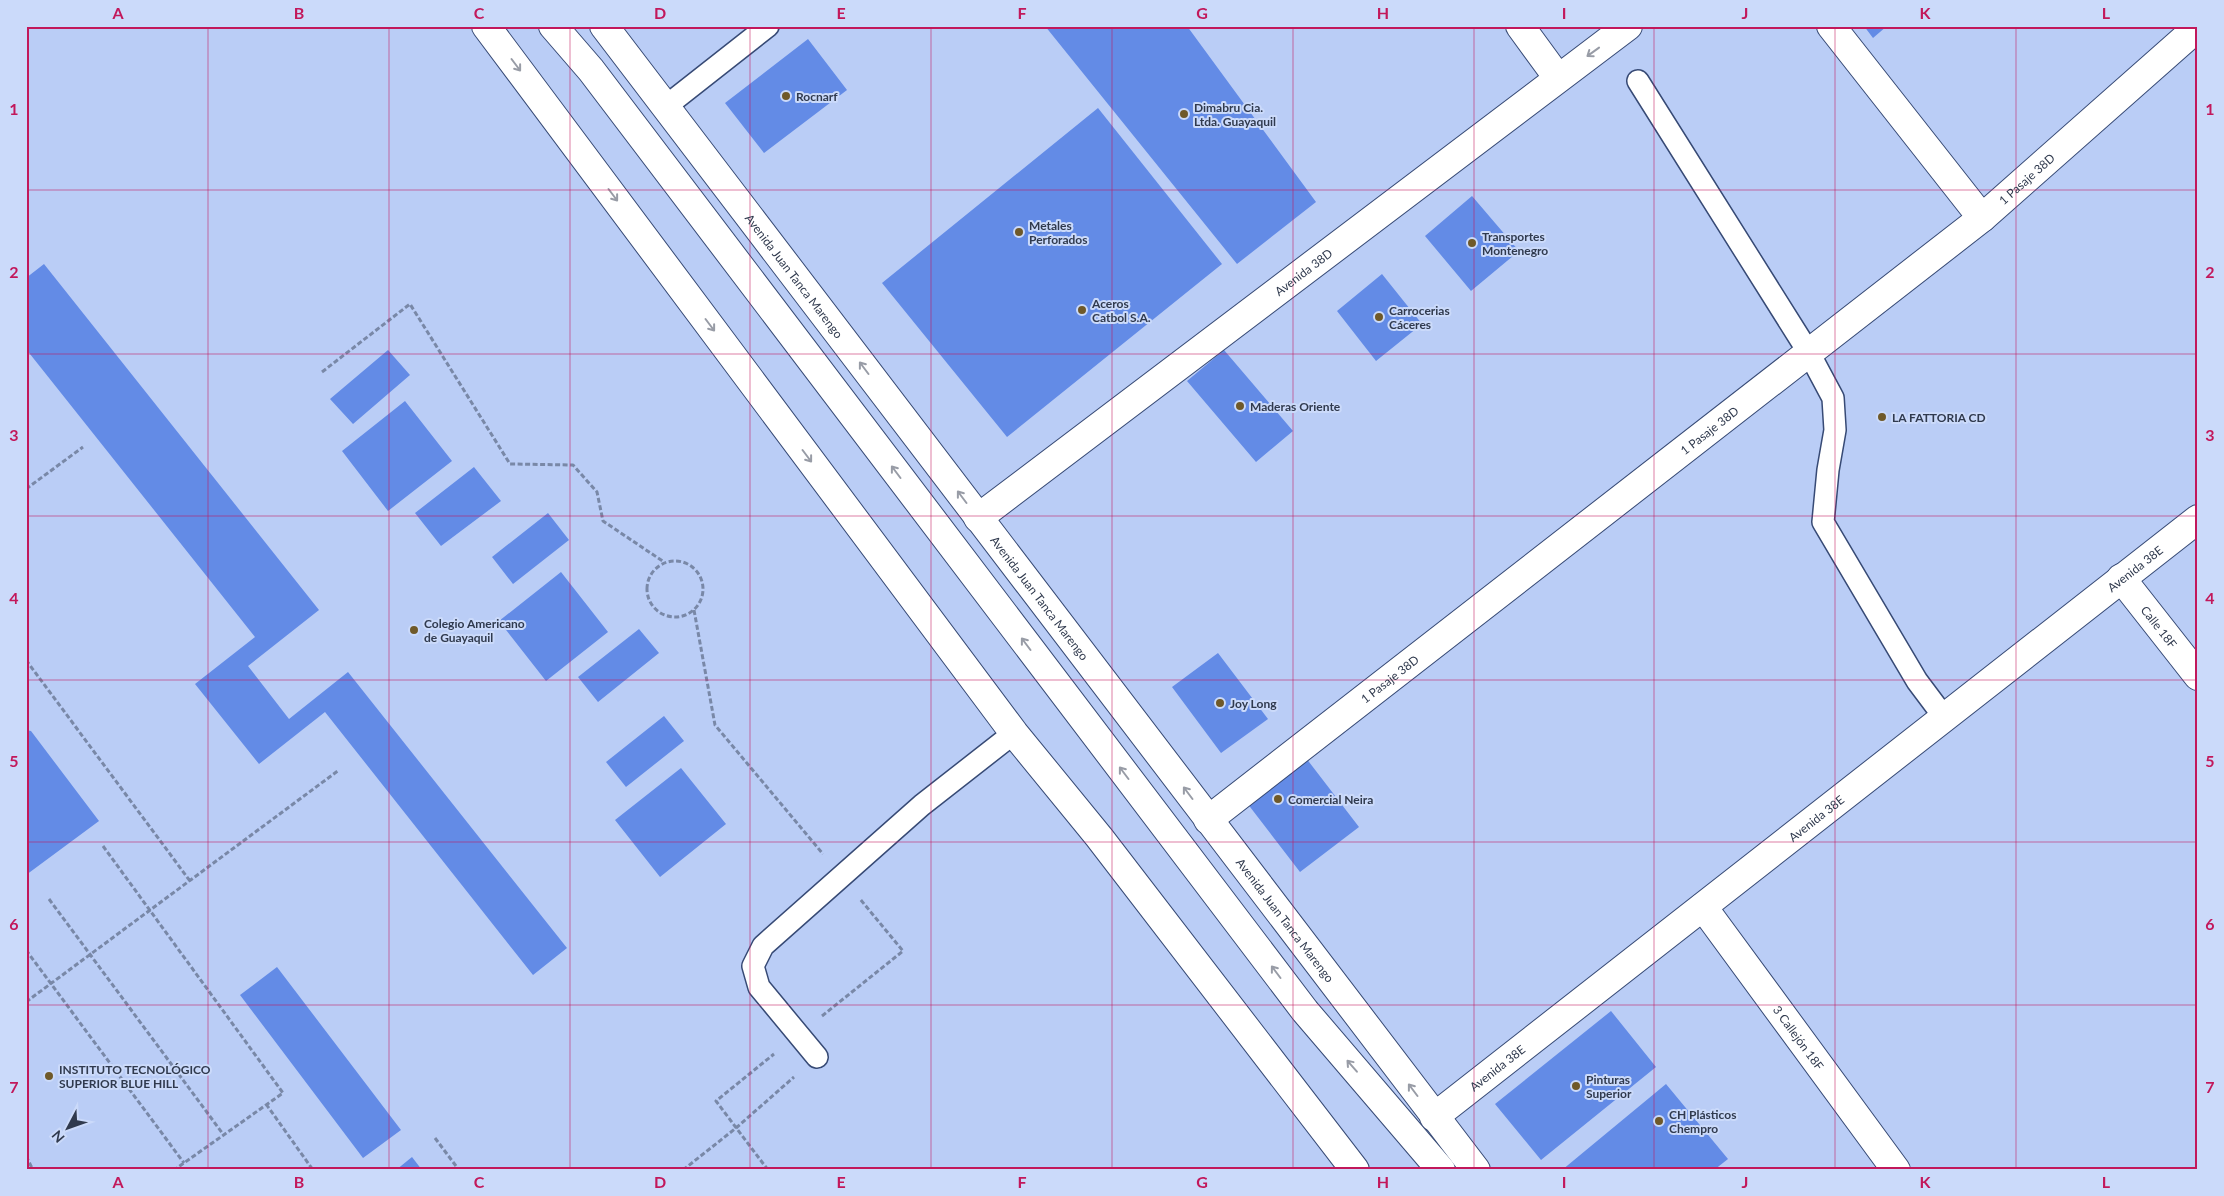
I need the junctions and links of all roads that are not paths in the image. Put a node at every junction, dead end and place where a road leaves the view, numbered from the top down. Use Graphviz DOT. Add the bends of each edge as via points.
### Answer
graph roads {
  1 [pos="486,26"];
  2 [pos="553,26"];
  3 [pos="604,26"];
  4 [pos="768,26"];
  5 [pos="1520,26"];
  6 [pos="1628,26"];
  7 [pos="1832,26"];
  8 [pos="2198,27"];
  9 [pos="1558,78"];
  10 [pos="1638,81"];
  11 [pos="665,106"];
  12 [pos="1982,218"];
  13 [pos="1809,353"];
  14 [pos="978,518"];
  15 [pos="2198,519"];
  16 [pos="2121,578"];
  17 [pos="2198,676"];
  18 [pos="1944,717"];
  19 [pos="1014,733"];
  20 [pos="1208,820"];
  21 [pos="1703,907"];
  22 [pos="817,1056"];
  23 [pos="1434,1117"];
  24 [pos="1355,1170"];
  25 [pos="1441,1170"];
  26 [pos="1476,1170"];
  27 [pos="1896,1170"];
  1 -- 19 [label="main road, one-way"];
  25 -- 2 [label="main road, one-way" via="1305,1011 591,70"];
  3 -- 11 [label="main road, Avenida Juan Tanca Marengo"];
  4 -- 11 [label="lane"];
  5 -- 9 [label="main road"];
  6 -- 9 [label="main road, Avenida 38D, one-way"];
  7 -- 12 [label="main road"];
  8 -- 12 [label="main road, 1 Pasaje 38D"];
  9 -- 14 [label="main road, Avenida 38D"];
  10 -- 13 [label="lane"];
  14 -- 11 [label="main road, Avenida Juan Tanca Marengo, one-way"];
  12 -- 13 [label="main road, 1 Pasaje 38D"];
  13 -- 18 [label="lane" via="1833,398 1835,430 1823,522 1917,681"];
  13 -- 20 [label="main road, 1 Pasaje 38D"];
  20 -- 14 [label="main road, Avenida Juan Tanca Marengo, one-way"];
  15 -- 16 [label="main road, Avenida 38E"];
  16 -- 17 [label="main road, Calle 18F"];
  16 -- 18 [label="main road, Avenida 38E"];
  18 -- 21 [label="main road, Avenida 38E"];
  19 -- 22 [label="lane" via="922,805 763,946 753,966 759,987"];
  19 -- 24 [label="main road" via="1100,837"];
  23 -- 20 [label="main road, Avenida Juan Tanca Marengo, one-way"];
  21 -- 23 [label="main road, Avenida 38E"];
  21 -- 27 [label="main road, 3 Callejón 18F"];
  23 -- 26 [label="main road, Avenida Juan Tanca Marengo"];
}
